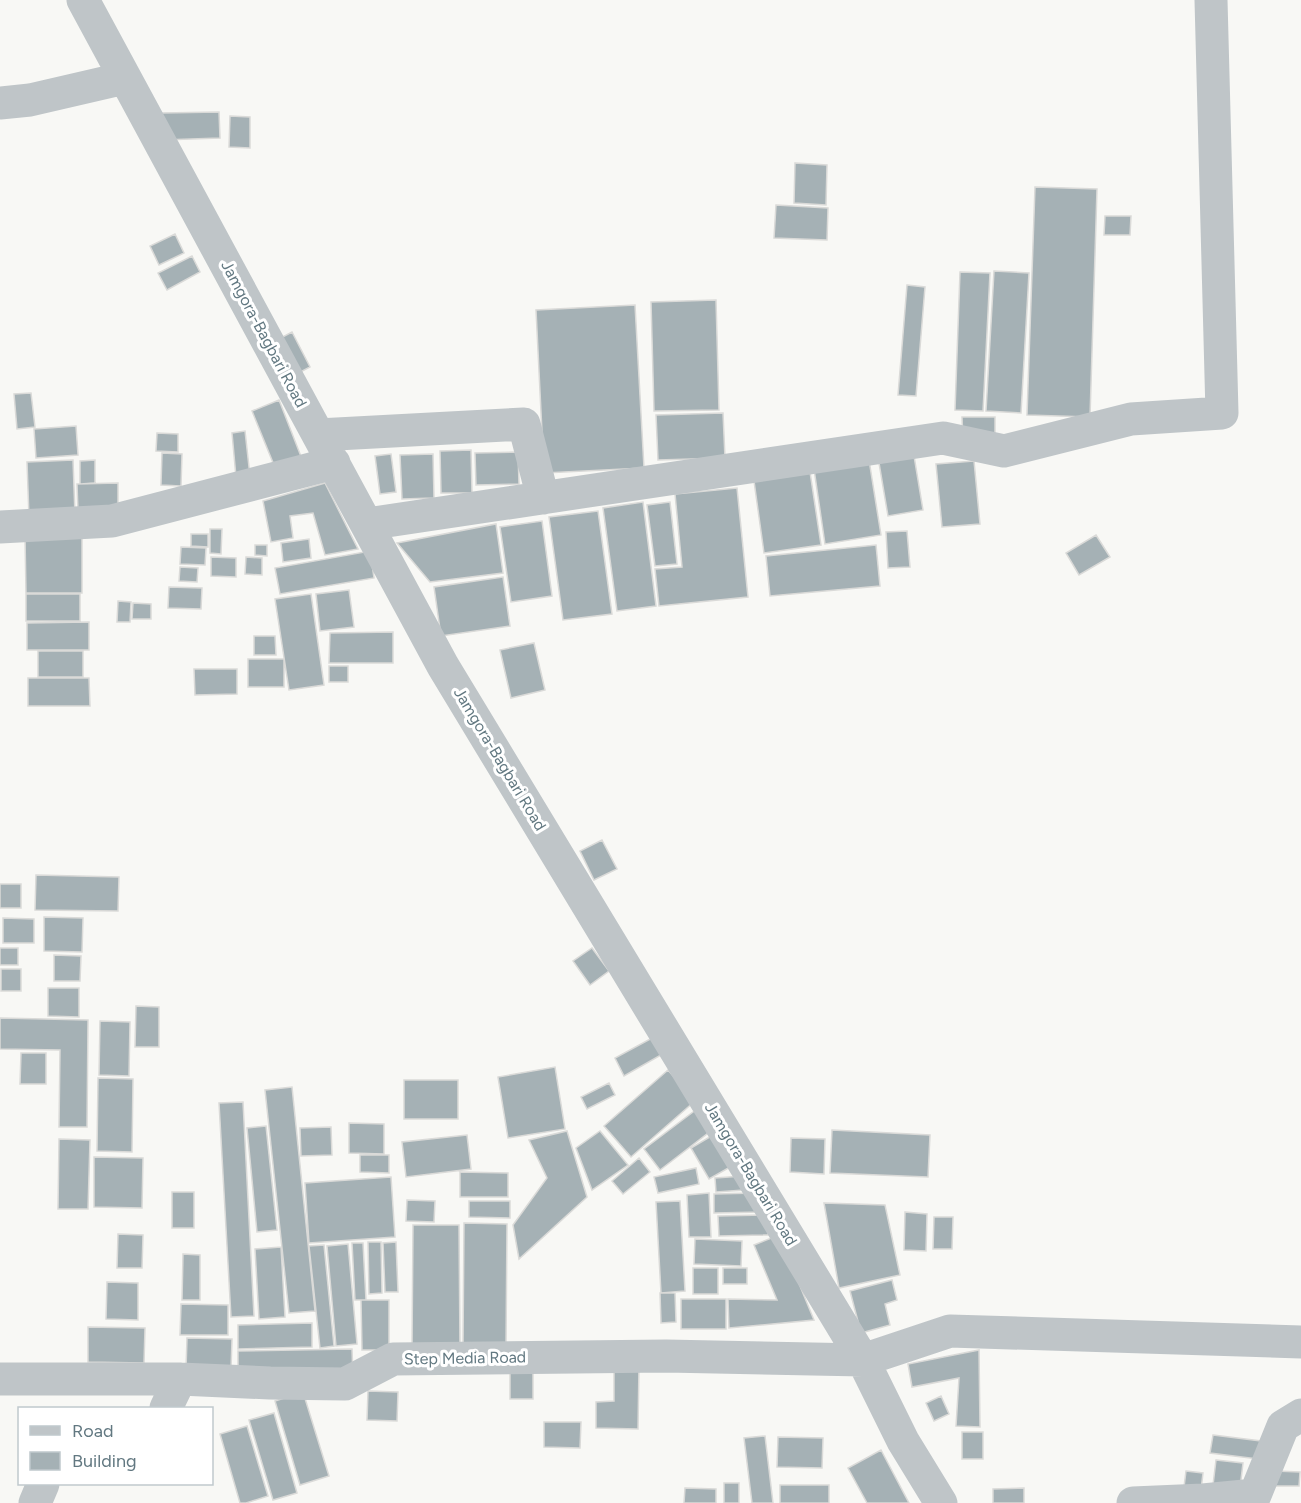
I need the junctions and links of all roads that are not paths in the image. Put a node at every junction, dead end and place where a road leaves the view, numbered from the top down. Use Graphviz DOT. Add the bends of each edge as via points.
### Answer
graph roads {
  1 [pos="83,0"];
  2 [pos="1211,0"];
  3 [pos="125,78"];
  4 [pos="0,103"];
  5 [pos="326,449"];
  6 [pos="543,498"];
  7 [pos="367,524"];
  8 [pos="0,527"];
  9 [pos="1301,1342"];
  10 [pos="863,1360"];
  11 [pos="0,1378"];
  12 [pos="180,1379"];
  13 [pos="166,1407"];
  14 [pos="1301,1415"];
  15 [pos="43,1485"];
  16 [pos="35,1503"];
  17 [pos="940,1503"];
  18 [pos="1133,1503"];
  1 -- 3 [label="street, Jamgora-Bagbari Road"];
  2 -- 6 [label="street" via="1222,413 1131,419 1004,450 943,438"];
  3 -- 4 [label="street"];
  3 -- 5 [label="street, Jamgora-Bagbari Road"];
  5 -- 6 [label="street" via="524,424"];
  5 -- 7 [label="street, Jamgora-Bagbari Road"];
  5 -- 8 [label="street" via="112,521"];
  6 -- 7 [label="street"];
  7 -- 10 [label="street, Jamgora-Bagbari Road" via="443,666"];
  9 -- 10 [label="street, Step Media Road" via="950,1331"];
  10 -- 12 [label="street, Step Media Road" via="666,1356 393,1359 345,1384"];
  10 -- 17 [label="street, Jamgora-Bagbari Road" via="903,1441"];
  11 -- 12 [label="street, Step Media Road"];
  12 -- 13 [label="street"];
  14 -- 18 [label="street" via="1283,1426 1255,1495"];
  15 -- 16 [label="street"];
}
